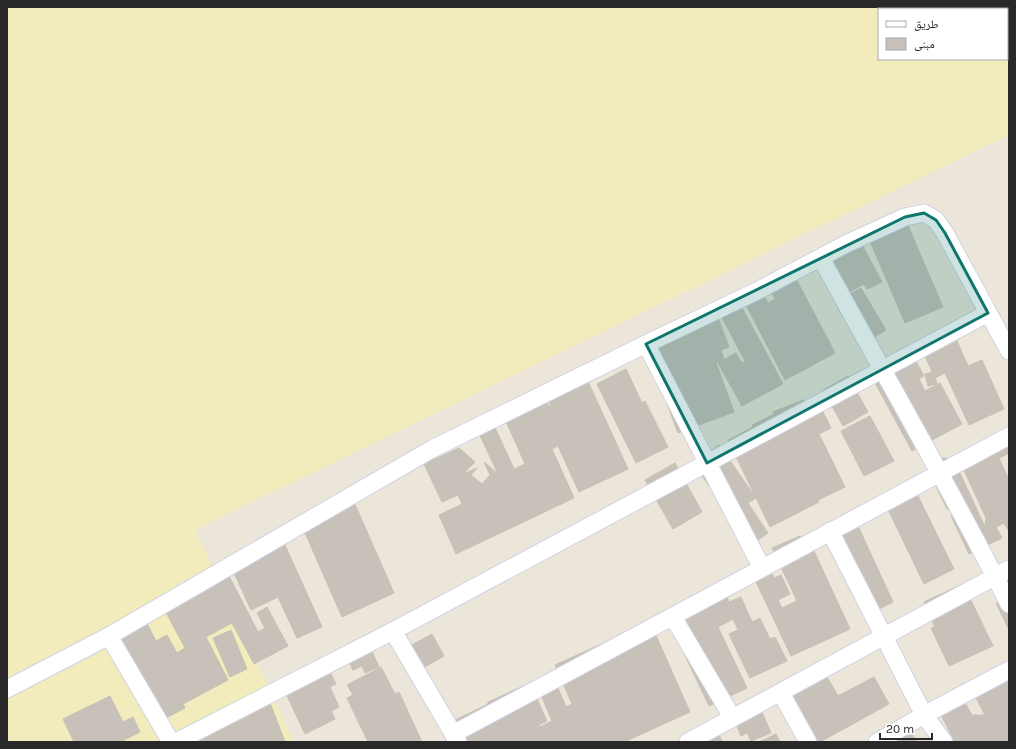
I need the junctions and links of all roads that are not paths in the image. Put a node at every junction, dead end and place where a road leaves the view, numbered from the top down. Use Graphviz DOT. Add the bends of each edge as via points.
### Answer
graph roads {
  1 [pos="821,258"];
  2 [pos="988,313"];
  3 [pos="1003,334"];
  4 [pos="646,344"];
  5 [pos="1009,351"];
  6 [pos="881,370"];
  7 [pos="1009,436"];
  8 [pos="707,463"];
  9 [pos="940,472"];
  10 [pos="830,531"];
  11 [pos="762,568"];
  12 [pos="1002,573"];
  13 [pos="1009,604"];
  14 [pos="673,616"];
  15 [pos="393,631"];
  16 [pos="108,636"];
  17 [pos="884,636"];
  18 [pos="1009,670"];
  19 [pos="7,689"];
  20 [pos="781,693"];
  21 [pos="924,714"];
  22 [pos="732,717"];
  23 [pos="455,738"];
  24 [pos="171,742"];
  25 [pos="176,742"];
  26 [pos="688,742"];
  27 [pos="808,742"];
  28 [pos="878,742"];
  29 [pos="944,742"];
  1 -- 2 [label="street" via="905,216 924,213 936,220 945,233"];
  1 -- 4 [label="street"];
  1 -- 6 [label="street"];
  2 -- 3 [label="street"];
  2 -- 6 [label="street"];
  3 -- 5 [label="street"];
  4 -- 8 [label="street"];
  4 -- 16 [label="street" via="432,449"];
  6 -- 8 [label="street"];
  6 -- 9 [label="street"];
  7 -- 9 [label="street"];
  8 -- 11 [label="street"];
  8 -- 15 [label="street"];
  9 -- 10 [label="street"];
  9 -- 12 [label="street"];
  10 -- 11 [label="street"];
  10 -- 17 [label="street"];
  11 -- 14 [label="street"];
  12 -- 13 [label="street"];
  12 -- 17 [label="street"];
  14 -- 22 [label="street"];
  14 -- 23 [label="street"];
  15 -- 23 [label="street"];
  15 -- 25 [label="street"];
  16 -- 19 [label="street"];
  16 -- 24 [label="street"];
  17 -- 20 [label="street"];
  17 -- 21 [label="street"];
  18 -- 21 [label="street"];
  20 -- 22 [label="street"];
  20 -- 27 [label="street"];
  21 -- 28 [label="street"];
  21 -- 29 [label="street"];
  22 -- 26 [label="street"];
}
